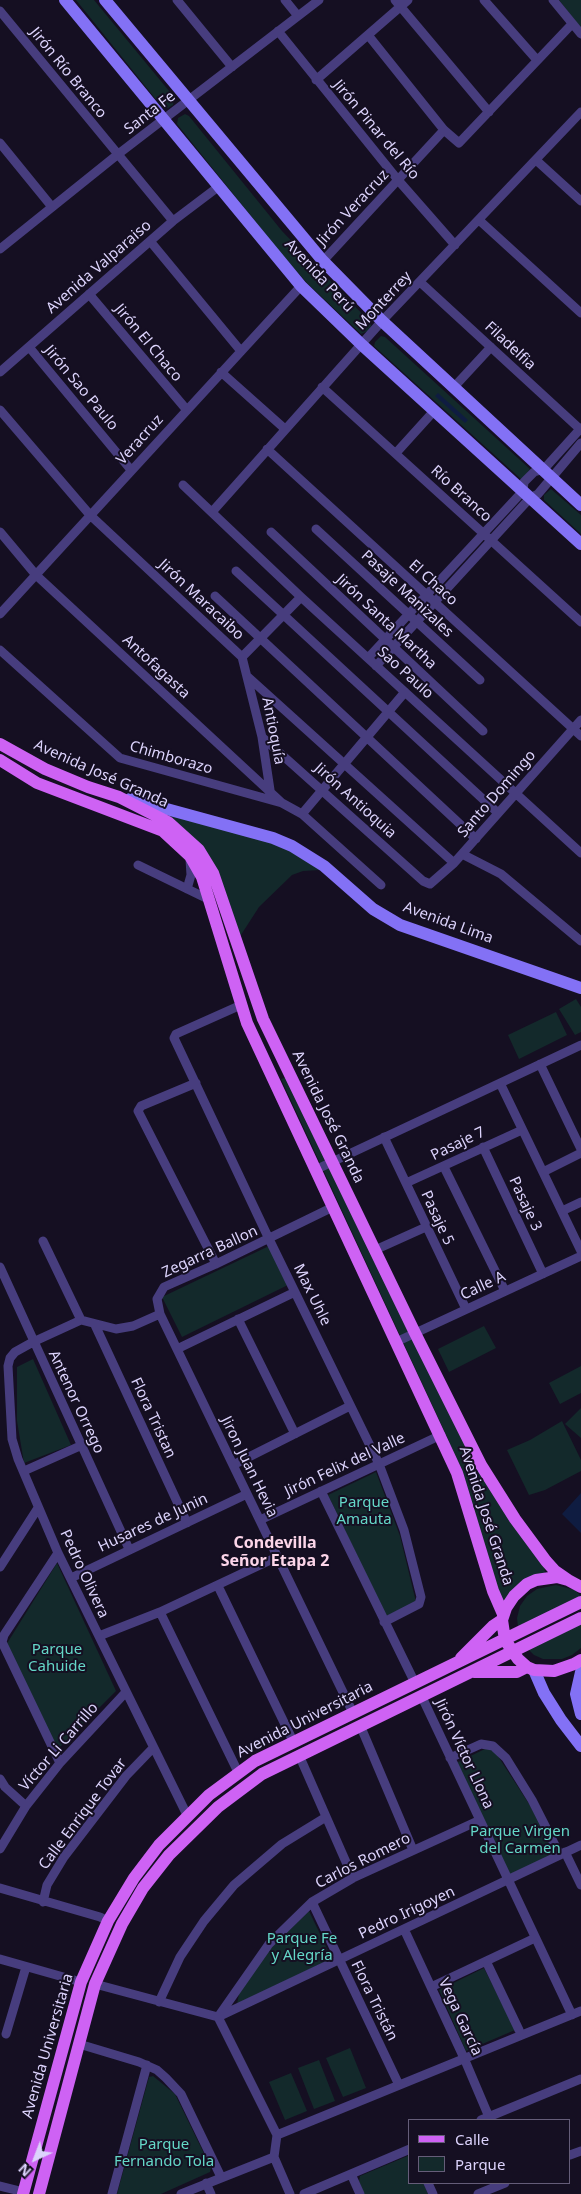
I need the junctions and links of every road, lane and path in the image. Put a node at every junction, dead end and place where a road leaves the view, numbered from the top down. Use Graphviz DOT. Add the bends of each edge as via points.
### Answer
graph roads {
  1 [pos="65,0"];
  2 [pos="105,0"];
  3 [pos="177,0"];
  4 [pos="285,0"];
  5 [pos="319,0"];
  6 [pos="408,0"];
  7 [pos="484,0"];
  8 [pos="553,0"];
  9 [pos="397,4"];
  10 [pos="0,11"];
  11 [pos="298,16"];
  12 [pos="572,24"];
  13 [pos="278,31"];
  14 [pos="581,34"];
  15 [pos="368,35"];
  16 [pos="537,60"];
  17 [pos="232,67"];
  18 [pos="316,80"];
  19 [pos="188,101"];
  20 [pos="489,112"];
  21 [pos="581,112"];
  22 [pos="165,120"];
  23 [pos="444,130"];
  24 [pos="0,143"];
  25 [pos="118,155"];
  26 [pos="536,160"];
  27 [pos="398,180"];
  28 [pos="218,187"];
  29 [pos="581,201"];
  30 [pos="52,207"];
  31 [pos="173,220"];
  32 [pos="479,220"];
  33 [pos="150,241"];
  34 [pos="455,244"];
  35 [pos="0,249"];
  36 [pos="323,261"];
  37 [pos="420,282"];
  38 [pos="301,286"];
  39 [pos="89,294"];
  40 [pos="581,313"];
  41 [pos="382,321"];
  42 [pos="362,345"];
  43 [pos="29,347"];
  44 [pos="491,347"];
  45 [pos="240,350"];
  46 [pos="0,372"];
  47 [pos="221,372"];
  48 [pos="322,387"];
  49 [pos="454,387"];
  50 [pos="0,410"];
  51 [pos="186,410"];
  52 [pos="434,411"];
  53 [pos="284,429"];
  54 [pos="581,429"];
  55 [pos="581,443"];
  56 [pos="267,449"];
  57 [pos="396,453"];
  58 [pos="131,470"];
  59 [pos="547,473"];
  60 [pos="183,485"];
  61 [pos="526,495"];
  62 [pos="581,504"];
  63 [pos="212,512"];
  64 [pos="90,515"];
  65 [pos="316,529"];
  66 [pos="0,532"];
  67 [pos="272,532"];
  68 [pos="488,537"];
  69 [pos="581,544"];
  70 [pos="236,571"];
  71 [pos="36,575"];
  72 [pos="215,596"];
  73 [pos="301,596"];
  74 [pos="426,596"];
  75 [pos="434,602"];
  76 [pos="0,614"];
  77 [pos="284,614"];
  78 [pos="409,614"];
  79 [pos="417,622"];
  80 [pos="581,622"];
  81 [pos="260,639"];
  82 [pos="385,640"];
  83 [pos="393,648"];
  84 [pos="0,650"];
  85 [pos="242,657"];
  86 [pos="368,658"];
  87 [pos="376,666"];
  88 [pos="248,677"];
  89 [pos="480,680"];
  90 [pos="405,692"];
  91 [pos="389,711"];
  92 [pos="581,720"];
  93 [pos="573,729"];
  94 [pos="483,731"];
  95 [pos="367,736"];
  96 [pos="581,736"];
  97 [pos="262,737"];
  98 [pos="0,744"];
  99 [pos="0,760"];
  100 [pos="343,763"];
  101 [pos="321,788"];
  102 [pos="270,790"];
  103 [pos="516,793"];
  104 [pos="120,797"];
  105 [pos="282,803"];
  106 [pos="498,813"];
  107 [pos="302,814"];
  108 [pos="476,838"];
  109 [pos="581,853"];
  110 [pos="462,854"];
  111 [pos="190,856"];
  112 [pos="454,863"];
  113 [pos="138,865"];
  114 [pos="430,884"];
  115 [pos="381,885"];
  116 [pos="186,888"];
  117 [pos="211,900"];
  118 [pos="581,942"];
  119 [pos="581,988"];
  120 [pos="241,1005"];
  121 [pos="580,1049"];
  122 [pos="540,1064"];
  123 [pos="500,1083"];
  124 [pos="196,1084"];
  125 [pos="522,1130"];
  126 [pos="384,1137"];
  127 [pos="483,1147"];
  128 [pos="581,1149"];
  129 [pos="581,1154"];
  130 [pos="332,1162"];
  131 [pos="444,1166"];
  132 [pos="315,1170"];
  133 [pos="543,1172"];
  134 [pos="406,1183"];
  135 [pos="581,1202"];
  136 [pos="333,1207"];
  137 [pos="562,1211"];
  138 [pos="426,1226"];
  139 [pos="268,1239"];
  140 [pos="43,1241"];
  141 [pos="375,1250"];
  142 [pos="581,1251"];
  143 [pos="581,1256"];
  144 [pos="216,1264"];
  145 [pos="0,1266"];
  146 [pos="543,1274"];
  147 [pos="505,1291"];
  148 [pos="295,1292"];
  149 [pos="466,1310"];
  150 [pos="160,1314"];
  151 [pos="238,1319"];
  152 [pos="81,1320"];
  153 [pos="95,1325"];
  154 [pos="414,1333"];
  155 [pos="33,1342"];
  156 [pos="396,1342"];
  157 [pos="177,1348"];
  158 [pos="350,1406"];
  159 [pos="295,1434"];
  160 [pos="441,1435"];
  161 [pos="80,1446"];
  162 [pos="379,1464"];
  163 [pos="233,1465"];
  164 [pos="24,1471"];
  165 [pos="321,1491"];
  166 [pos="247,1494"];
  167 [pos="38,1508"];
  168 [pos="260,1520"];
  169 [pos="187,1523"];
  170 [pos="129,1549"];
  171 [pos="58,1553"];
  172 [pos="277,1557"];
  173 [pos="0,1567"];
  174 [pos="71,1578"];
  175 [pos="577,1584"];
  176 [pos="218,1586"];
  177 [pos="581,1602"];
  178 [pos="160,1612"];
  179 [pos="503,1617"];
  180 [pos="581,1618"];
  181 [pos="384,1622"];
  182 [pos="99,1636"];
  183 [pos="508,1646"];
  184 [pos="581,1660"];
  185 [pos="454,1665"];
  186 [pos="531,1669"];
  187 [pos="469,1672"];
  188 [pos="581,1672"];
  189 [pos="415,1683"];
  190 [pos="126,1692"];
  191 [pos="421,1695"];
  192 [pos="353,1713"];
  193 [pos="581,1714"];
  194 [pos="360,1725"];
  195 [pos="293,1741"];
  196 [pos="581,1746"];
  197 [pos="153,1748"];
  198 [pos="299,1755"];
  199 [pos="450,1758"];
  200 [pos="60,1763"];
  201 [pos="238,1772"];
  202 [pos="0,1779"];
  203 [pos="26,1806"];
  204 [pos="187,1815"];
  205 [pos="326,1817"];
  206 [pos="480,1820"];
  207 [pos="581,1845"];
  208 [pos="0,1849"];
  209 [pos="413,1850"];
  210 [pos="562,1853"];
  211 [pos="353,1878"];
  212 [pos="508,1880"];
  213 [pos="581,1885"];
  214 [pos="0,1888"];
  215 [pos="43,1902"];
  216 [pos="312,1902"];
  217 [pos="108,1921"];
  218 [pos="404,1929"];
  219 [pos="535,1938"];
  220 [pos="0,1959"];
  221 [pos="339,1960"];
  222 [pos="486,1961"];
  223 [pos="26,1967"];
  224 [pos="81,1982"];
  225 [pos="95,1984"];
  226 [pos="430,1987"];
  227 [pos="159,2002"];
  228 [pos="581,2011"];
  229 [pos="572,2015"];
  230 [pos="218,2017"];
  231 [pos="518,2030"];
  232 [pos="6,2034"];
  233 [pos="79,2044"];
  234 [pos="464,2058"];
  235 [pos="147,2065"];
  236 [pos="581,2079"];
  237 [pos="399,2085"];
  238 [pos="485,2118"];
  239 [pos="277,2135"];
  240 [pos="408,2151"];
  241 [pos="274,2157"];
  242 [pos="351,2174"];
  243 [pos="221,2177"];
  244 [pos="206,2183"];
  245 [pos="503,2184"];
  246 [pos="0,2186"];
  247 [pos="23,2193"];
  248 [pos="39,2194"];
  249 [pos="112,2194"];
  250 [pos="180,2194"];
  251 [pos="211,2194"];
  252 [pos="290,2194"];
  253 [pos="304,2194"];
  254 [pos="360,2194"];
  255 [pos="478,2194"];
  1 -- 22 [label="main road, Avenida Perú"];
  2 -- 19 [label="main road, Avenida Perú"];
  3 -- 17 [label="street"];
  4 -- 11 [label="street"];
  5 -- 11 [label="street, Santa Fe"];
  6 -- 9 [label="street"];
  7 -- 16 [label="street"];
  8 -- 12 [label="street"];
  9 -- 15 [label="street"];
  9 -- 20 [label="street"];
  10 -- 25 [label="street, Jirón Río Branco"];
  11 -- 13 [label="street, Santa Fe"];
  12 -- 14 [label="street"];
  12 -- 16 [label="street"];
  13 -- 17 [label="street, Santa Fe"];
  13 -- 18 [label="street, Jirón Pinar del Río"];
  15 -- 18 [label="street"];
  15 -- 23 [label="street"];
  16 -- 20 [label="street"];
  17 -- 19 [label="street, Santa Fe"];
  18 -- 27 [label="street, Jirón Pinar del Río"];
  19 -- 22 [label="street, Santa Fe"];
  19 -- 36 [label="main road, Avenida Perú"];
  20 -- 23 [label="street" via="459,143"];
  21 -- 26 [label="street, Monterrey"];
  22 -- 25 [label="street, Santa Fe"];
  22 -- 28 [label="main road, Avenida Perú"];
  23 -- 27 [label="street, Jirón Veracruz"];
  24 -- 30 [label="street"];
  25 -- 30 [label="street, Santa Fe"];
  25 -- 31 [label="street, Jirón Río Branco"];
  26 -- 29 [label="street"];
  26 -- 32 [label="street, Monterrey"];
  27 -- 34 [label="street, Jirón Pinar del Río"];
  27 -- 36 [label="street, Jirón Veracruz"];
  28 -- 31 [label="street, Avenida Valparaiso"];
  28 -- 38 [label="main road, Avenida Perú"];
  30 -- 35 [label="street, Santa Fe"];
  31 -- 33 [label="street, Avenida Valparaiso"];
  32 -- 34 [label="street, Monterrey"];
  32 -- 40 [label="street"];
  33 -- 39 [label="street, Avenida Valparaiso"];
  33 -- 45 [label="street"];
  34 -- 37 [label="street, Monterrey"];
  36 -- 41 [label="main road, Avenida Perú"];
  37 -- 41 [label="street, Monterrey"];
  37 -- 44 [label="street, Filadelfia"];
  38 -- 42 [label="main road, Avenida Perú"];
  38 -- 45 [label="street, Veracruz"];
  39 -- 43 [label="street, Avenida Valparaiso"];
  39 -- 51 [label="street, Jirón El Chaco"];
  41 -- 42 [label="street, Monterrey"];
  41 -- 49 [label="main road, Avenida Perú"];
  42 -- 48 [label="street, Monterrey"];
  42 -- 52 [label="main road, Avenida Perú"];
  43 -- 46 [label="street, Avenida Valparaiso"];
  43 -- 58 [label="street, Jirón Sao Paulo"];
  44 -- 49 [label="street"];
  44 -- 54 [label="street, Filadelfia"];
  45 -- 47 [label="street, Veracruz"];
  47 -- 51 [label="street, Veracruz"];
  47 -- 53 [label="street"];
  48 -- 53 [label="street, Monterrey"];
  48 -- 57 [label="street, Río Branco"];
  49 -- 59 [label="main road, Avenida Perú"];
  50 -- 64 [label="street, Jirón Maracaibo"];
  51 -- 58 [label="street, Veracruz"];
  52 -- 57 [label="street"];
  52 -- 61 [label="main road, Avenida Perú"];
  53 -- 56 [label="street, Monterrey"];
  54 -- 59 [label="street"];
  55 -- 59 [label="street"];
  56 -- 63 [label="street, Monterrey"];
  56 -- 74 [label="street, El Chaco"];
  57 -- 68 [label="street, Río Branco"];
  58 -- 64 [label="street, Veracruz"];
  59 -- 61 [label="street" via="538,494"];
  59 -- 61 [label="street" via="534,472 524,482"];
  59 -- 62 [label="main road, Avenida Perú"];
  60 -- 63 [label="street, Sao Paulo"];
  61 -- 68 [label="street"];
  61 -- 69 [label="main road, Avenida Perú"];
  63 -- 73 [label="street, Sao Paulo"];
  64 -- 71 [label="street, Veracruz"];
  64 -- 85 [label="street, Jirón Maracaibo"];
  65 -- 78 [label="street, Pasaje Manizales"];
  66 -- 71 [label="street, Antofagasta"];
  67 -- 82 [label="street, Jirón Santa Martha"];
  68 -- 74 [label="street"];
  68 -- 75 [label="street"];
  68 -- 80 [label="street, Río Branco"];
  70 -- 77 [label="street"];
  71 -- 76 [label="street, Veracruz"];
  71 -- 102 [label="street, Antofagasta"];
  72 -- 81 [label="street"];
  73 -- 77 [label="street"];
  73 -- 86 [label="street, Sao Paulo"];
  74 -- 75 [label="street, El Chaco"];
  74 -- 78 [label="street"];
  75 -- 79 [label="street"];
  75 -- 93 [label="street, El Chaco"];
  77 -- 81 [label="street"];
  77 -- 91 [label="street"];
  78 -- 79 [label="street, Pasaje Manizales"];
  78 -- 82 [label="street"];
  79 -- 83 [label="street"];
  79 -- 89 [label="street, Pasaje Manizales"];
  81 -- 85 [label="street"];
  81 -- 95 [label="street"];
  82 -- 83 [label="street, Jirón Santa Martha"];
  82 -- 86 [label="street"];
  83 -- 87 [label="street"];
  83 -- 94 [label="street, Jirón Santa Martha"];
  84 -- 105 [label="street, Chimborazo" via="120,758"];
  85 -- 88 [label="street, Jirón Maracaibo"];
  86 -- 87 [label="street, Sao Paulo"];
  87 -- 90 [label="street, Sao Paulo"];
  88 -- 97 [label="street, Antioquía"];
  88 -- 100 [label="street"];
  90 -- 91 [label="street"];
  90 -- 103 [label="street, Sao Paulo"];
  91 -- 95 [label="street"];
  91 -- 106 [label="street"];
  92 -- 93 [label="street, Santo Domingo"];
  93 -- 96 [label="street, El Chaco"];
  93 -- 103 [label="street, Santo Domingo"];
  95 -- 100 [label="street"];
  95 -- 108 [label="street"];
  97 -- 101 [label="street, Jirón Antioquia"];
  97 -- 102 [label="street, Antioquía"];
  98 -- 104 [label="main road, Avenida José Granda" via="45,769"];
  99 -- 111 [label="main road, Avenida José Granda" via="37,783 163,831"];
  100 -- 101 [label="street"];
  100 -- 112 [label="street"];
  101 -- 107 [label="street"];
  101 -- 114 [label="street, Jirón Antioquia"];
  102 -- 105 [label="street, Antofagasta"];
  103 -- 106 [label="street, Santo Domingo"];
  103 -- 109 [label="street, Sao Paulo"];
  104 -- 119 [label="main road, Avenida Lima" via="273,838 324,866 373,909 400,925"];
  104 -- 130 [label="main road, Avenida José Granda" via="168,822 199,850 213,873 263,1019"];
  105 -- 107 [label="street, Antofagasta"];
  106 -- 108 [label="street, Santo Domingo"];
  107 -- 115 [label="street, Antofagasta"];
  108 -- 110 [label="street, Santo Domingo"];
  110 -- 112 [label="street, Santo Domingo"];
  110 -- 118 [label="street" via="501,874"];
  111 -- 116 [label="street" via="192,871"];
  111 -- 117 [label="main road, Avenida José Granda"];
  112 -- 114 [label="street, Santo Domingo"];
  113 -- 116 [label="street"];
  116 -- 117 [label="street"];
  117 -- 120 [label="main road, Avenida José Granda"];
  120 -- 124 [label="street, Max Uhle" via="176,1034 175,1042"];
  120 -- 132 [label="main road, Avenida José Granda"];
  121 -- 122 [label="street"];
  122 -- 123 [label="street" via="516,1072"];
  122 -- 128 [label="street"];
  123 -- 125 [label="street"];
  123 -- 126 [label="street"];
  124 -- 139 [label="street, Max Uhle"];
  124 -- 144 [label="street" via="141,1106 138,1111"];
  125 -- 127 [label="street, Pasaje 7"];
  125 -- 133 [label="street"];
  126 -- 130 [label="street"];
  126 -- 134 [label="street, Pasaje 5"];
  127 -- 131 [label="street, Pasaje 7"];
  127 -- 146 [label="street, Pasaje 3"];
  129 -- 133 [label="street"];
  130 -- 132 [label="street"];
  130 -- 141 [label="main road, Avenida José Granda"];
  131 -- 134 [label="street, Pasaje 7"];
  131 -- 147 [label="street"];
  132 -- 136 [label="main road, Avenida José Granda"];
  133 -- 137 [label="street"];
  134 -- 138 [label="street, Pasaje 5"];
  135 -- 137 [label="street"];
  136 -- 139 [label="street, Zegarra Ballon"];
  136 -- 156 [label="main road, Avenida José Granda"];
  137 -- 142 [label="street"];
  138 -- 141 [label="street"];
  138 -- 149 [label="street, Pasaje 5"];
  139 -- 144 [label="street, Zegarra Ballon"];
  139 -- 148 [label="street, Max Uhle"];
  140 -- 152 [label="street"];
  141 -- 154 [label="main road, Avenida José Granda"];
  143 -- 146 [label="street, Calle A"];
  144 -- 150 [label="street, Zegarra Ballon" via="164,1287 157,1299"];
  145 -- 155 [label="street, Antenor Orrego"];
  146 -- 147 [label="street, Calle A"];
  147 -- 149 [label="street, Calle A"];
  148 -- 151 [label="street"];
  148 -- 158 [label="street, Max Uhle"];
  149 -- 154 [label="street, Calle A"];
  150 -- 153 [label="street" via="133,1326 116,1329"];
  150 -- 157 [label="street, Jiron Juan Hevia"];
  151 -- 157 [label="street"];
  151 -- 159 [label="street"];
  152 -- 153 [label="street"];
  152 -- 155 [label="street"];
  153 -- 169 [label="street, Flora Tristan"];
  154 -- 156 [label="street, Calle A"];
  154 -- 175 [label="main road, Avenida José Granda" via="515,1519 555,1572"];
  155 -- 161 [label="street, Antenor Orrego"];
  155 -- 164 [label="street, Pedro Olivera" via="15,1352 8,1366 12,1439"];
  156 -- 160 [label="main road, Avenida José Granda"];
  157 -- 163 [label="street, Jiron Juan Hevia"];
  158 -- 159 [label="street"];
  158 -- 162 [label="street, Max Uhle"];
  159 -- 163 [label="street"];
  160 -- 162 [label="street, Jirón Felix del Valle"];
  160 -- 179 [label="main road, Avenida José Granda" via="458,1475"];
  161 -- 164 [label="street"];
  161 -- 170 [label="street, Antenor Orrego"];
  162 -- 165 [label="street, Jirón Felix del Valle"];
  162 -- 181 [label="street, Max Uhle" via="404,1530 421,1597 419,1604"];
  163 -- 166 [label="street, Jiron Juan Hevia"];
  164 -- 167 [label="street, Pedro Olivera"];
  165 -- 168 [label="street, Jirón Felix del Valle"];
  165 -- 181 [label="street"];
  166 -- 168 [label="street, Jiron Juan Hevia"];
  166 -- 169 [label="street, Husares de Junin"];
  167 -- 171 [label="street, Pedro Olivera"];
  167 -- 173 [label="street"];
  168 -- 172 [label="street, Jiron Juan Hevia"];
  169 -- 170 [label="street, Husares de Junin"];
  170 -- 174 [label="street, Husares de Junin"];
  171 -- 174 [label="street, Pedro Olivera"];
  171 -- 200 [label="street" via="4,1634 2,1642"];
  172 -- 176 [label="street"];
  172 -- 192 [label="street, Jiron Juan Hevia"];
  174 -- 182 [label="street, Pedro Olivera"];
  175 -- 179 [label="main road" via="547,1577 527,1584 514,1596"];
  176 -- 178 [label="street"];
  176 -- 195 [label="street"];
  177 -- 183 [label="main road, Avenida Universitaria"];
  178 -- 182 [label="street"];
  178 -- 201 [label="street"];
  179 -- 183 [label="main road, Avenida José Granda"];
  179 -- 185 [label="main road"];
  180 -- 183 [label="main road, Avenida Universitaria"];
  181 -- 189 [label="street"];
  182 -- 190 [label="street, Pedro Olivera"];
  183 -- 185 [label="main road, Avenida Universitaria"];
  183 -- 186 [label="main road"];
  183 -- 187 [label="main road, Avenida Universitaria"];
  184 -- 186 [label="main road" via="554,1670"];
  185 -- 189 [label="main road, Avenida Universitaria"];
  186 -- 187 [label="main road"];
  186 -- 196 [label="main road" via="561,1720"];
  187 -- 191 [label="main road, Avenida Universitaria"];
  188 -- 193 [label="main road" via="576,1694"];
  189 -- 192 [label="main road, Avenida Universitaria"];
  190 -- 197 [label="street, Pedro Olivera"];
  190 -- 200 [label="street, Víctor Li Carrillo"];
  191 -- 194 [label="main road, Avenida Universitaria"];
  191 -- 199 [label="street, Jirón Víctor Llona"];
  192 -- 195 [label="main road, Avenida Universitaria"];
  194 -- 198 [label="main road, Avenida Universitaria"];
  194 -- 209 [label="street"];
  195 -- 201 [label="main road, Avenida Universitaria"];
  197 -- 204 [label="street, Pedro Olivera"];
  197 -- 215 [label="street, Calle Enrique Tovar" via="126,1776 64,1857 47,1885"];
  198 -- 205 [label="street"];
  198 -- 225 [label="main road, Avenida Universitaria" via="262,1774 218,1807 168,1855 122,1924"];
  199 -- 206 [label="street, Jirón Víctor Llona"];
  199 -- 210 [label="street" via="481,1744 493,1746 506,1758"];
  200 -- 203 [label="street, Víctor Li Carrillo"];
  201 -- 204 [label="main road, Avenida Universitaria"];
  202 -- 203 [label="street"];
  203 -- 208 [label="street, Víctor Li Carrillo"];
  204 -- 217 [label="main road, Avenida Universitaria" via="134,1878"];
  205 -- 211 [label="street"];
  205 -- 227 [label="street" via="282,1844 234,1885 204,1921 180,1958"];
  206 -- 209 [label="street, Carlos Romero"];
  206 -- 212 [label="street, Jirón Víctor Llona"];
  207 -- 210 [label="street, Pedro Irigoyen"];
  209 -- 211 [label="street, Carlos Romero"];
  210 -- 212 [label="street, Pedro Irigoyen"];
  210 -- 213 [label="street"];
  211 -- 216 [label="street, Carlos Romero"];
  212 -- 218 [label="street, Pedro Irigoyen"];
  212 -- 219 [label="street, Jirón Víctor Llona"];
  214 -- 215 [label="street"];
  215 -- 217 [label="street"];
  216 -- 221 [label="street, Flora Tristán"];
  216 -- 230 [label="street, Carlos Romero" via="269,1944"];
  217 -- 224 [label="main road, Avenida Universitaria"];
  218 -- 221 [label="street, Pedro Irigoyen"];
  218 -- 226 [label="street, Vega García"];
  219 -- 222 [label="street"];
  219 -- 229 [label="street, Jirón Víctor Llona"];
  220 -- 223 [label="street"];
  221 -- 230 [label="street, Pedro Irigoyen"];
  221 -- 237 [label="street, Flora Tristán"];
  222 -- 226 [label="street"];
  222 -- 231 [label="street"];
  223 -- 224 [label="street"];
  223 -- 232 [label="street"];
  224 -- 247 [label="main road, Avenida Universitaria"];
  225 -- 227 [label="street"];
  225 -- 233 [label="main road, Avenida Universitaria"];
  226 -- 234 [label="street, Vega García"];
  227 -- 230 [label="street"];
  228 -- 229 [label="street"];
  229 -- 234 [label="street"];
  230 -- 239 [label="street"];
  233 -- 235 [label="street"];
  233 -- 248 [label="main road, Avenida Universitaria"];
  234 -- 237 [label="street"];
  234 -- 238 [label="street, Vega García"];
  235 -- 243 [label="street" via="181,2094"];
  235 -- 249 [label="street"];
  236 -- 238 [label="street"];
  237 -- 239 [label="street"];
  239 -- 241 [label="street"];
  240 -- 242 [label="street"];
  241 -- 243 [label="street"];
  241 -- 252 [label="street"];
  242 -- 253 [label="street"];
  242 -- 254 [label="street"];
  243 -- 244 [label="street"];
  244 -- 250 [label="street"];
  244 -- 251 [label="street"];
  245 -- 255 [label="street"];
  246 -- 247 [label="street"];
}
